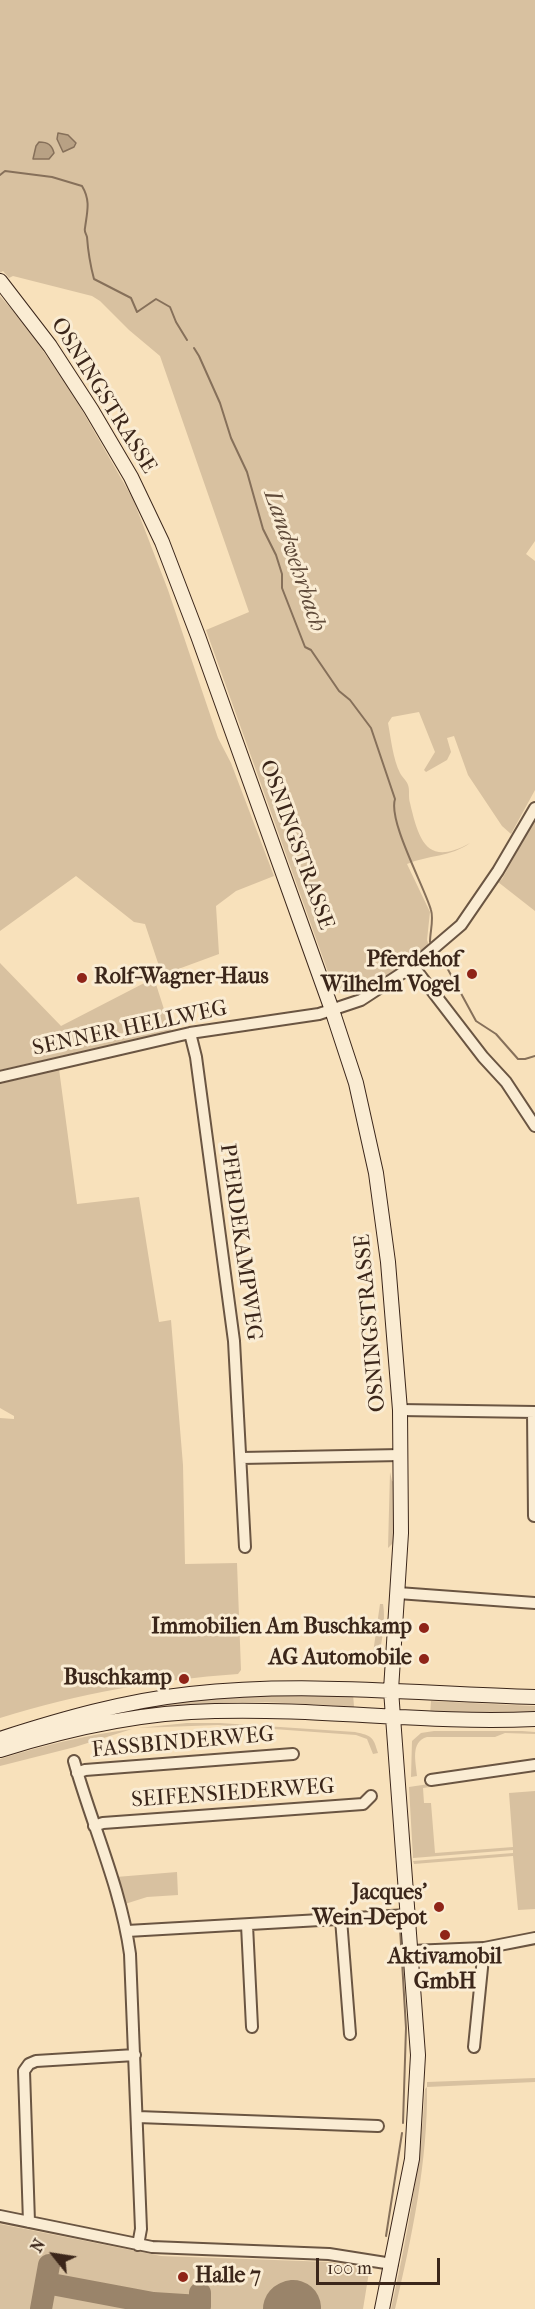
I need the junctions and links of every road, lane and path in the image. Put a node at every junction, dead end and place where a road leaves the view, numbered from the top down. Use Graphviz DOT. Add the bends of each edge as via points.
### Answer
graph roads {
  1 [pos="0,281"];
  2 [pos="535,808"];
  3 [pos="413,966"];
  4 [pos="332,1010"];
  5 [pos="190,1033"];
  6 [pos="0,1077"];
  7 [pos="535,1126"];
  8 [pos="400,1410"];
  9 [pos="534,1412"];
  10 [pos="401,1455"];
  11 [pos="241,1458"];
  12 [pos="534,1516"];
  13 [pos="245,1547"];
  14 [pos="398,1593"];
  15 [pos="535,1603"];
  16 [pos="391,1690"];
  17 [pos="535,1697"];
  18 [pos="392,1718"];
  19 [pos="535,1719"];
  20 [pos="0,1739"];
  21 [pos="0,1750"];
  22 [pos="293,1754"];
  23 [pos="74,1761"];
  24 [pos="535,1766"];
  25 [pos="77,1773"];
  26 [pos="431,1780"];
  27 [pos="371,1796"];
  28 [pos="94,1826"];
  29 [pos="408,1915"];
  30 [pos="341,1919"];
  31 [pos="247,1925"];
  32 [pos="127,1931"];
  33 [pos="535,1938"];
  34 [pos="484,1948"];
  35 [pos="411,1951"];
  36 [pos="252,2027"];
  37 [pos="350,2034"];
  38 [pos="474,2047"];
  39 [pos="135,2055"];
  40 [pos="138,2117"];
  41 [pos="378,2126"];
  42 [pos="0,2216"];
  43 [pos="29,2222"];
  44 [pos="138,2244"];
  45 [pos="392,2264"];
  46 [pos="382,2309"];
  1 -- 4 [label="main road, OSNINGSTRASSE" via="92,409 162,542"];
  2 -- 3 [label="street, SENNER HELLWEG" via="468,916"];
  3 -- 4 [label="street, SENNER HELLWEG" via="370,995"];
  3 -- 7 [label="street" via="506,1082"];
  4 -- 5 [label="street, SENNER HELLWEG"];
  4 -- 8 [label="main road, OSNINGSTRASSE" via="361,1102 380,1197"];
  5 -- 6 [label="street, SENNER HELLWEG"];
  5 -- 11 [label="street, PFERDEKAMPWEG" via="231,1313"];
  8 -- 9 [label="street"];
  8 -- 10 [label="main road, OSNINGSTRASSE"];
  9 -- 12 [label="street"];
  10 -- 11 [label="street"];
  10 -- 14 [label="main road, OSNINGSTRASSE"];
  11 -- 13 [label="street, PFERDEKAMPWEG"];
  14 -- 15 [label="street"];
  14 -- 16 [label="main road, OSNINGSTRASSE"];
  16 -- 17 [label="main road"];
  16 -- 18 [label="main road, OSNINGSTRASSE"];
  16 -- 20 [label="main road" via="289,1688 190,1694 87,1713"];
  18 -- 19 [label="main road"];
  18 -- 21 [label="main road" via="239,1710 178,1713 76,1728"];
  18 -- 29 [label="main road, OSNINGSTRASSE"];
  22 -- 25 [label="street, FASSBINDERWEG"];
  23 -- 25 [label="street, FASSBINDERWEG"];
  24 -- 26 [label="street"];
  25 -- 28 [label="street, FASSBINDERWEG"];
  27 -- 28 [label="street, SEIFENSIEDERWEG" via="363,1804"];
  28 -- 32 [label="street, FASSBINDERWEG"];
  29 -- 30 [label="street"];
  29 -- 35 [label="main road, OSNINGSTRASSE"];
  30 -- 31 [label="street"];
  30 -- 37 [label="street"];
  31 -- 32 [label="street"];
  31 -- 36 [label="street"];
  32 -- 39 [label="street, FASSBINDERWEG"];
  33 -- 34 [label="street"];
  34 -- 35 [label="street"];
  34 -- 38 [label="street"];
  35 -- 45 [label="main road, OSNINGSTRASSE" via="417,2055 415,2129"];
  39 -- 40 [label="street, FASSBINDERWEG"];
  39 -- 43 [label="street" via="36,2061 24,2071"];
  40 -- 41 [label="street"];
  40 -- 44 [label="street, FASSBINDERWEG"];
  42 -- 43 [label="street"];
  43 -- 44 [label="street"];
  44 -- 45 [label="street" via="170,2249 336,2254"];
  45 -- 46 [label="main road, OSNINGSTRASSE"];
}
